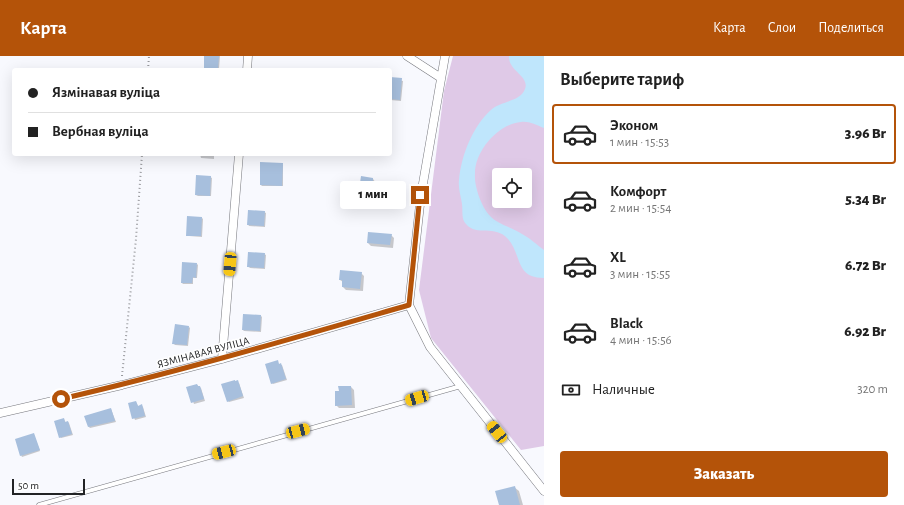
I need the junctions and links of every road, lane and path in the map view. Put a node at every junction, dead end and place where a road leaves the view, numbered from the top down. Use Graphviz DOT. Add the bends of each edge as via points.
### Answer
graph roads {
  1 [pos="149,56"];
  2 [pos="248,56"];
  3 [pos="407,56"];
  4 [pos="445,56"];
  5 [pos="148,68"];
  6 [pos="246,68"];
  7 [pos="441,78"];
  8 [pos="142,156"];
  9 [pos="239,156"];
  10 [pos="409,305"];
  11 [pos="222,359"];
  12 [pos="122,385"];
  13 [pos="461,386"];
  14 [pos="0,413"];
  15 [pos="544,491"];
  16 [pos="39,505"];
  1 -- 5 [label="path"];
  2 -- 6 [label="street"];
  3 -- 7 [label="street"];
  4 -- 7 [label="street"];
  7 -- 10 [label="street" via="420,195"];
  8 -- 12 [label="path"];
  9 -- 11 [label="street"];
  10 -- 11 [label="street, ЯЗМІНАВАЯ ВУЛІЦА"];
  10 -- 13 [label="street" via="430,347"];
  11 -- 12 [label="street, ЯЗМІНАВАЯ ВУЛІЦА"];
  12 -- 14 [label="street, ЯЗМІНАВАЯ ВУЛІЦА"];
  13 -- 15 [label="street"];
  13 -- 16 [label="lane"];
}
